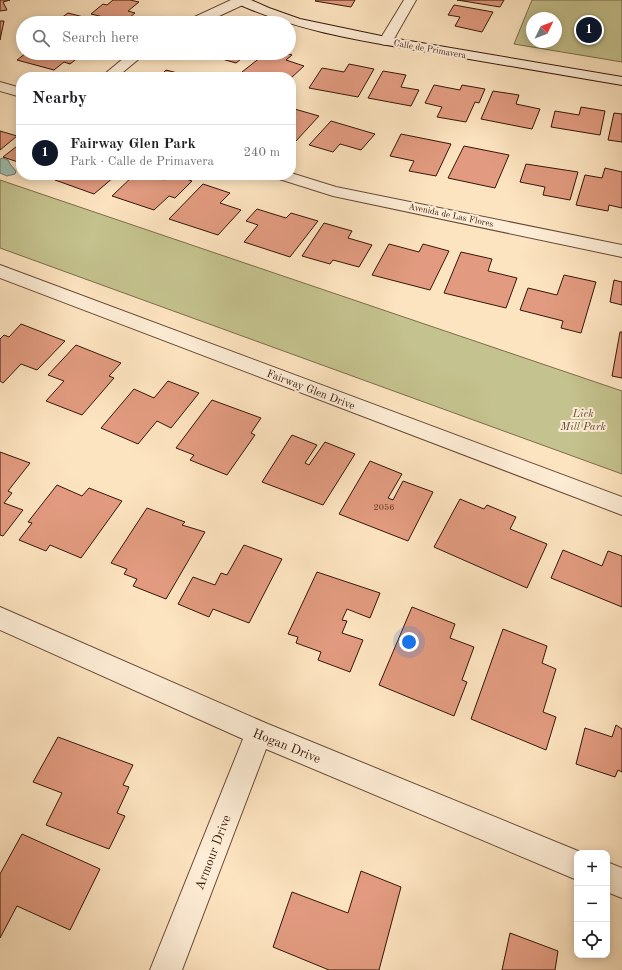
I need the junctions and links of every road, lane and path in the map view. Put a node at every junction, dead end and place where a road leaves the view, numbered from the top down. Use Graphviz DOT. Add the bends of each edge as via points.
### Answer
graph roads {
  1 [pos="242,0"];
  2 [pos="410,0"];
  3 [pos="208,16"];
  4 [pos="277,16"];
  5 [pos="296,22"];
  6 [pos="386,41"];
  7 [pos="130,60"];
  8 [pos="114,72"];
  9 [pos="622,81"];
  10 [pos="0,86"];
  11 [pos="16,91"];
  12 [pos="296,179"];
  13 [pos="622,251"];
  14 [pos="0,271"];
  15 [pos="622,506"];
  16 [pos="0,618"];
  17 [pos="259,733"];
  18 [pos="574,864"];
  19 [pos="610,878"];
  20 [pos="622,883"];
  21 [pos="166,970"];
  1 -- 3 [label="street"];
  1 -- 4 [label="street, Calle de Primavera"];
  2 -- 6 [label="street"];
  5 -- 6 [label="street, Calle de Primavera"];
  6 -- 9 [label="street, Calle de Primavera"];
  7 -- 8 [label="street"];
  10 -- 11 [label="street"];
  12 -- 13 [label="street, Avenida de Las Flores" via="333,191"];
  14 -- 15 [label="street, Fairway Glen Drive"];
  16 -- 17 [label="street, Hogan Drive"];
  17 -- 18 [label="street, Hogan Drive"];
  17 -- 21 [label="street, Armour Drive"];
  19 -- 20 [label="street"];
}
